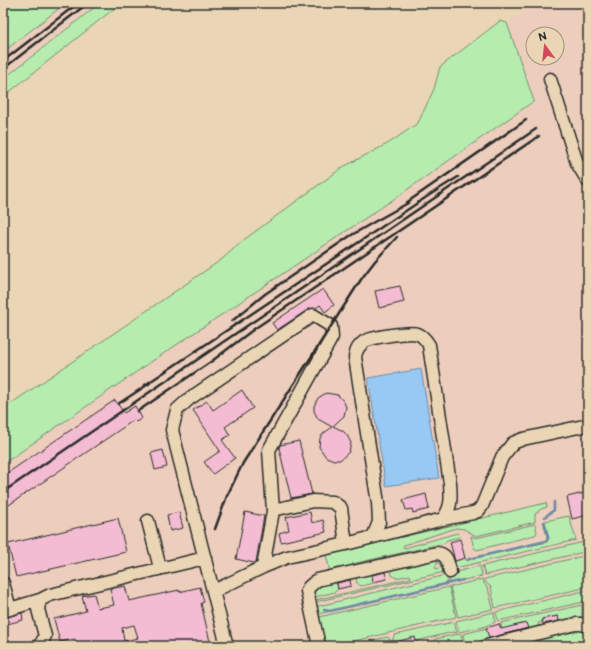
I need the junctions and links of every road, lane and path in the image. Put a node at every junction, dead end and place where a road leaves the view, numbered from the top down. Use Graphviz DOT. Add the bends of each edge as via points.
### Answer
graph roads {
  1 [pos="550,79"];
  2 [pos="588,181"];
  3 [pos="588,425"];
  4 [pos="273,510"];
  5 [pos="442,519"];
  6 [pos="148,520"];
  7 [pos="373,537"];
  8 [pos="346,544"];
  9 [pos="205,558"];
  10 [pos="263,567"];
  11 [pos="160,568"];
  12 [pos="450,572"];
  13 [pos="3,583"];
  14 [pos="214,591"];
  15 [pos="40,600"];
  16 [pos="7,610"];
  17 [pos="588,626"];
  18 [pos="38,646"];
  19 [pos="228,646"];
  20 [pos="319,646"];
  21 [pos="486,646"];
  1 -- 2 [label="lane" via="577,163"];
  3 -- 5 [label="lane" via="513,443 502,457 478,511"];
  4 -- 8 [label="lane" via="313,501 333,502 341,508"];
  4 -- 9 [label="lane" via="268,450 332,337 331,326 313,315 189,399 177,410 172,430"];
  4 -- 10 [label="lane"];
  5 -- 7 [label="lane"];
  5 -- 7 [label="lane" via="451,502 450,483 429,345 420,335 406,332 372,339 360,346 355,357 378,503 379,522"];
  6 -- 11 [label="lane"];
  7 -- 8 [label="lane"];
  8 -- 10 [label="lane" via="287,557"];
  9 -- 11 [label="lane"];
  9 -- 14 [label="lane"];
  10 -- 14 [label="lane"];
  11 -- 15 [label="lane" via="50,595"];
  12 -- 20 [label="lane" via="444,554 437,553 317,580 307,591"];
  13 -- 16 [label="lane"];
  14 -- 19 [label="lane"];
  15 -- 16 [label="lane"];
  15 -- 18 [label="lane" via="38,609 45,636"];
  17 -- 21 [label="lane" via="576,624"];
}
